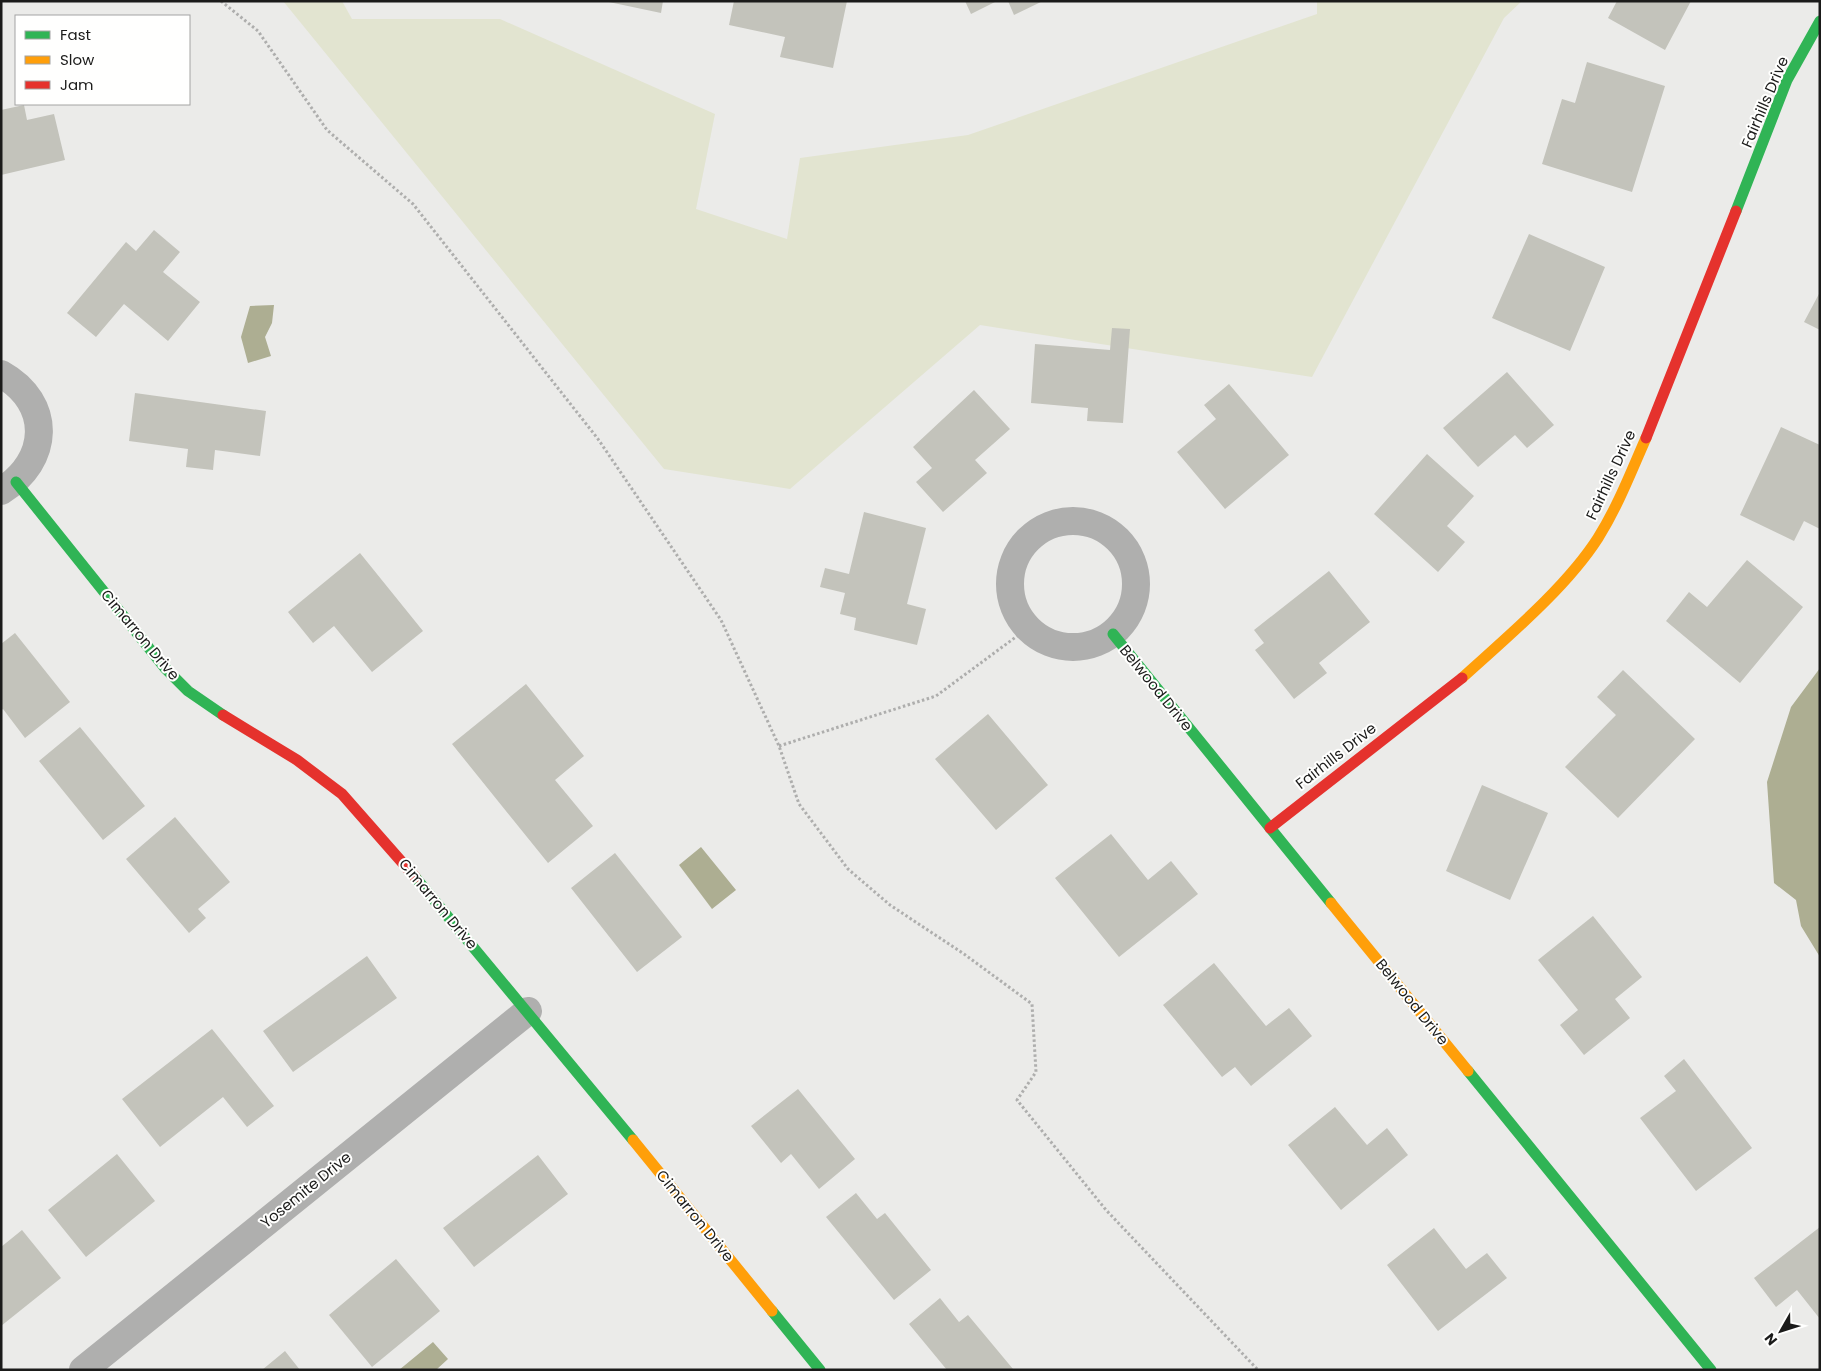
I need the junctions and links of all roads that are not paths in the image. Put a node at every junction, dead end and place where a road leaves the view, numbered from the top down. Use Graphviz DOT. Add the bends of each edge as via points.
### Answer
graph roads {
  1 [pos="1820,21"];
  2 [pos="1,374"];
  3 [pos="8,486"];
  4 [pos="1112,634"];
  5 [pos="1270,828"];
  6 [pos="528,1010"];
  7 [pos="83,1370"];
  8 [pos="820,1370"];
  9 [pos="1711,1370"];
  1 -- 5 [label="street, Fairhills Drive" via="1787,80 1662,399 1620,498 1597,540 1561,583 1464,675"];
  2 -- 3 [label="street, Cimarron Drive" via="25,392 39,422 35,456 27,470"];
  3 -- 6 [label="street, Cimarron Drive" via="164,668 188,691 297,760 342,794"];
  4 -- 4 [label="street, Belwood Drive" via="1082,647 1049,643 1028,628 1014,609 1010,592 1014,560 1021,545 1040,529 1064,520 1080,520 1111,532 1123,544 1132,558 1136,591 1124,622"];
  4 -- 5 [label="street, Belwood Drive"];
  5 -- 9 [label="street, Belwood Drive"];
  6 -- 7 [label="street, Yosemite Drive"];
  6 -- 8 [label="street, Cimarron Drive"];
}
